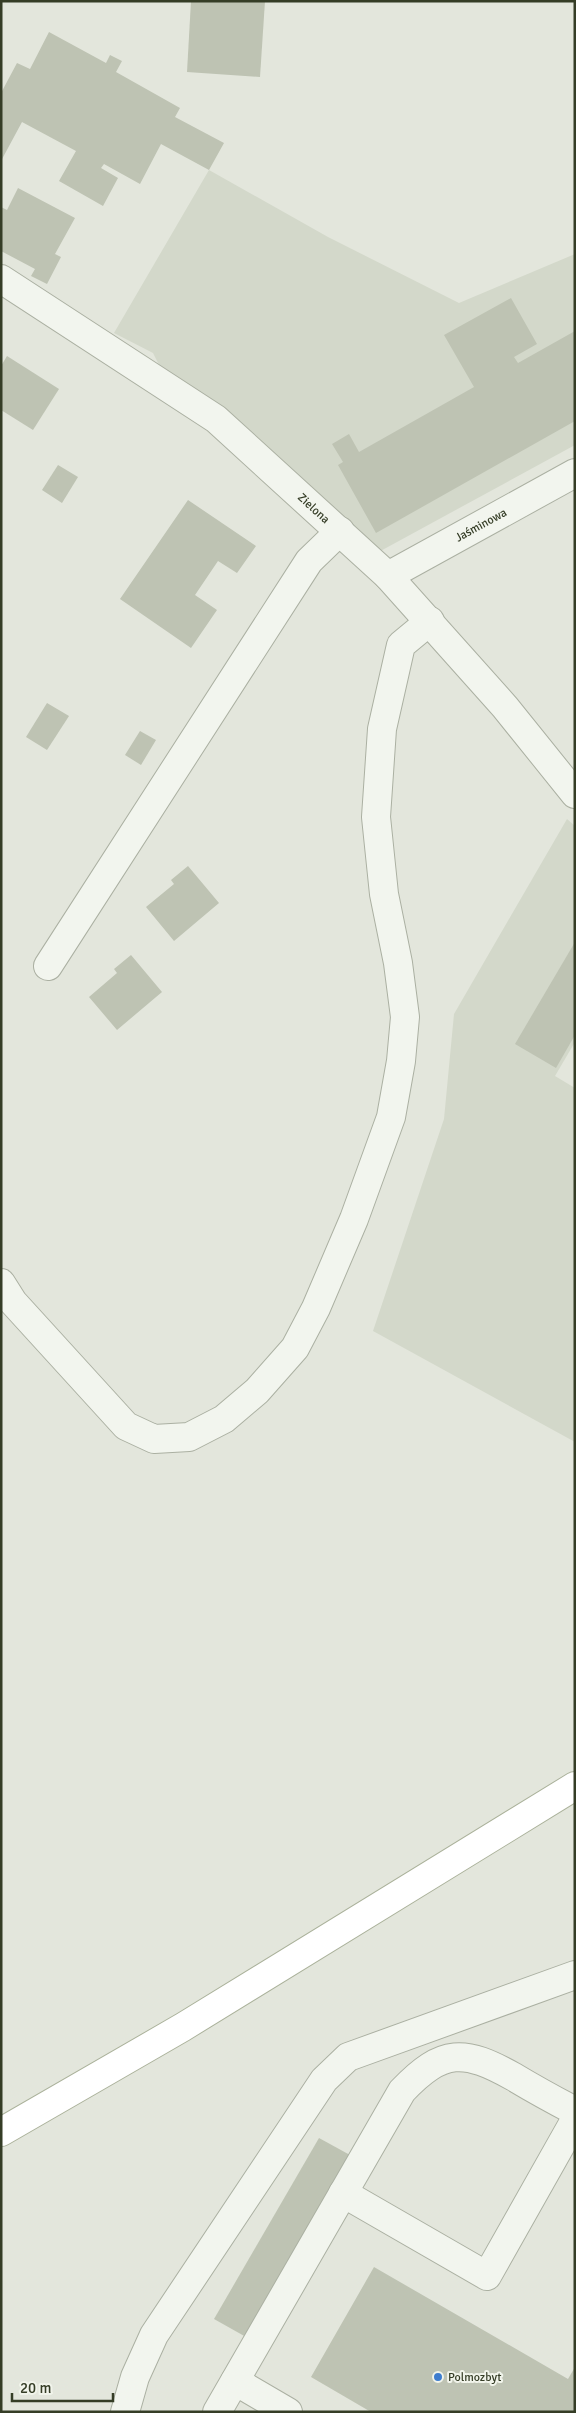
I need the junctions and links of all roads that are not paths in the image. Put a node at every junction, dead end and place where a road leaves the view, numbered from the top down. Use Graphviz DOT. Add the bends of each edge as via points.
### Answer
graph roads {
  1 [pos="1,279"];
  2 [pos="575,473"];
  3 [pos="340,531"];
  4 [pos="388,576"];
  5 [pos="430,621"];
  6 [pos="575,794"];
  7 [pos="48,966"];
  8 [pos="1,1283"];
  9 [pos="575,1786"];
  10 [pos="575,1975"];
  11 [pos="575,2111"];
  12 [pos="575,2120"];
  13 [pos="1,2132"];
  14 [pos="343,2193"];
  15 [pos="235,2381"];
  16 [pos="125,2412"];
  17 [pos="217,2412"];
  18 [pos="288,2412"];
  1 -- 3 [label="street, Zielona" via="216,419"];
  2 -- 4 [label="street, Jaśminowa"];
  3 -- 4 [label="street, Zielona"];
  3 -- 7 [label="street" via="309,560"];
  4 -- 5 [label="street, Zielona"];
  5 -- 6 [label="street, Zielona"];
  5 -- 8 [label="street" via="401,646 382,729 376,817 384,894 405,1017 391,1117 354,1219 295,1348 257,1392 224,1419 189,1437 154,1439 126,1426 13,1302"];
  9 -- 13 [label="main road" via="192,2022"];
  10 -- 16 [label="street" via="348,2057 336,2067 324,2080 154,2335 135,2377"];
  11 -- 14 [label="street" via="473,2057 438,2061 420,2072 402,2091"];
  12 -- 14 [label="street" via="487,2276"];
  14 -- 15 [label="street"];
  15 -- 17 [label="street"];
  15 -- 18 [label="street"];
}
